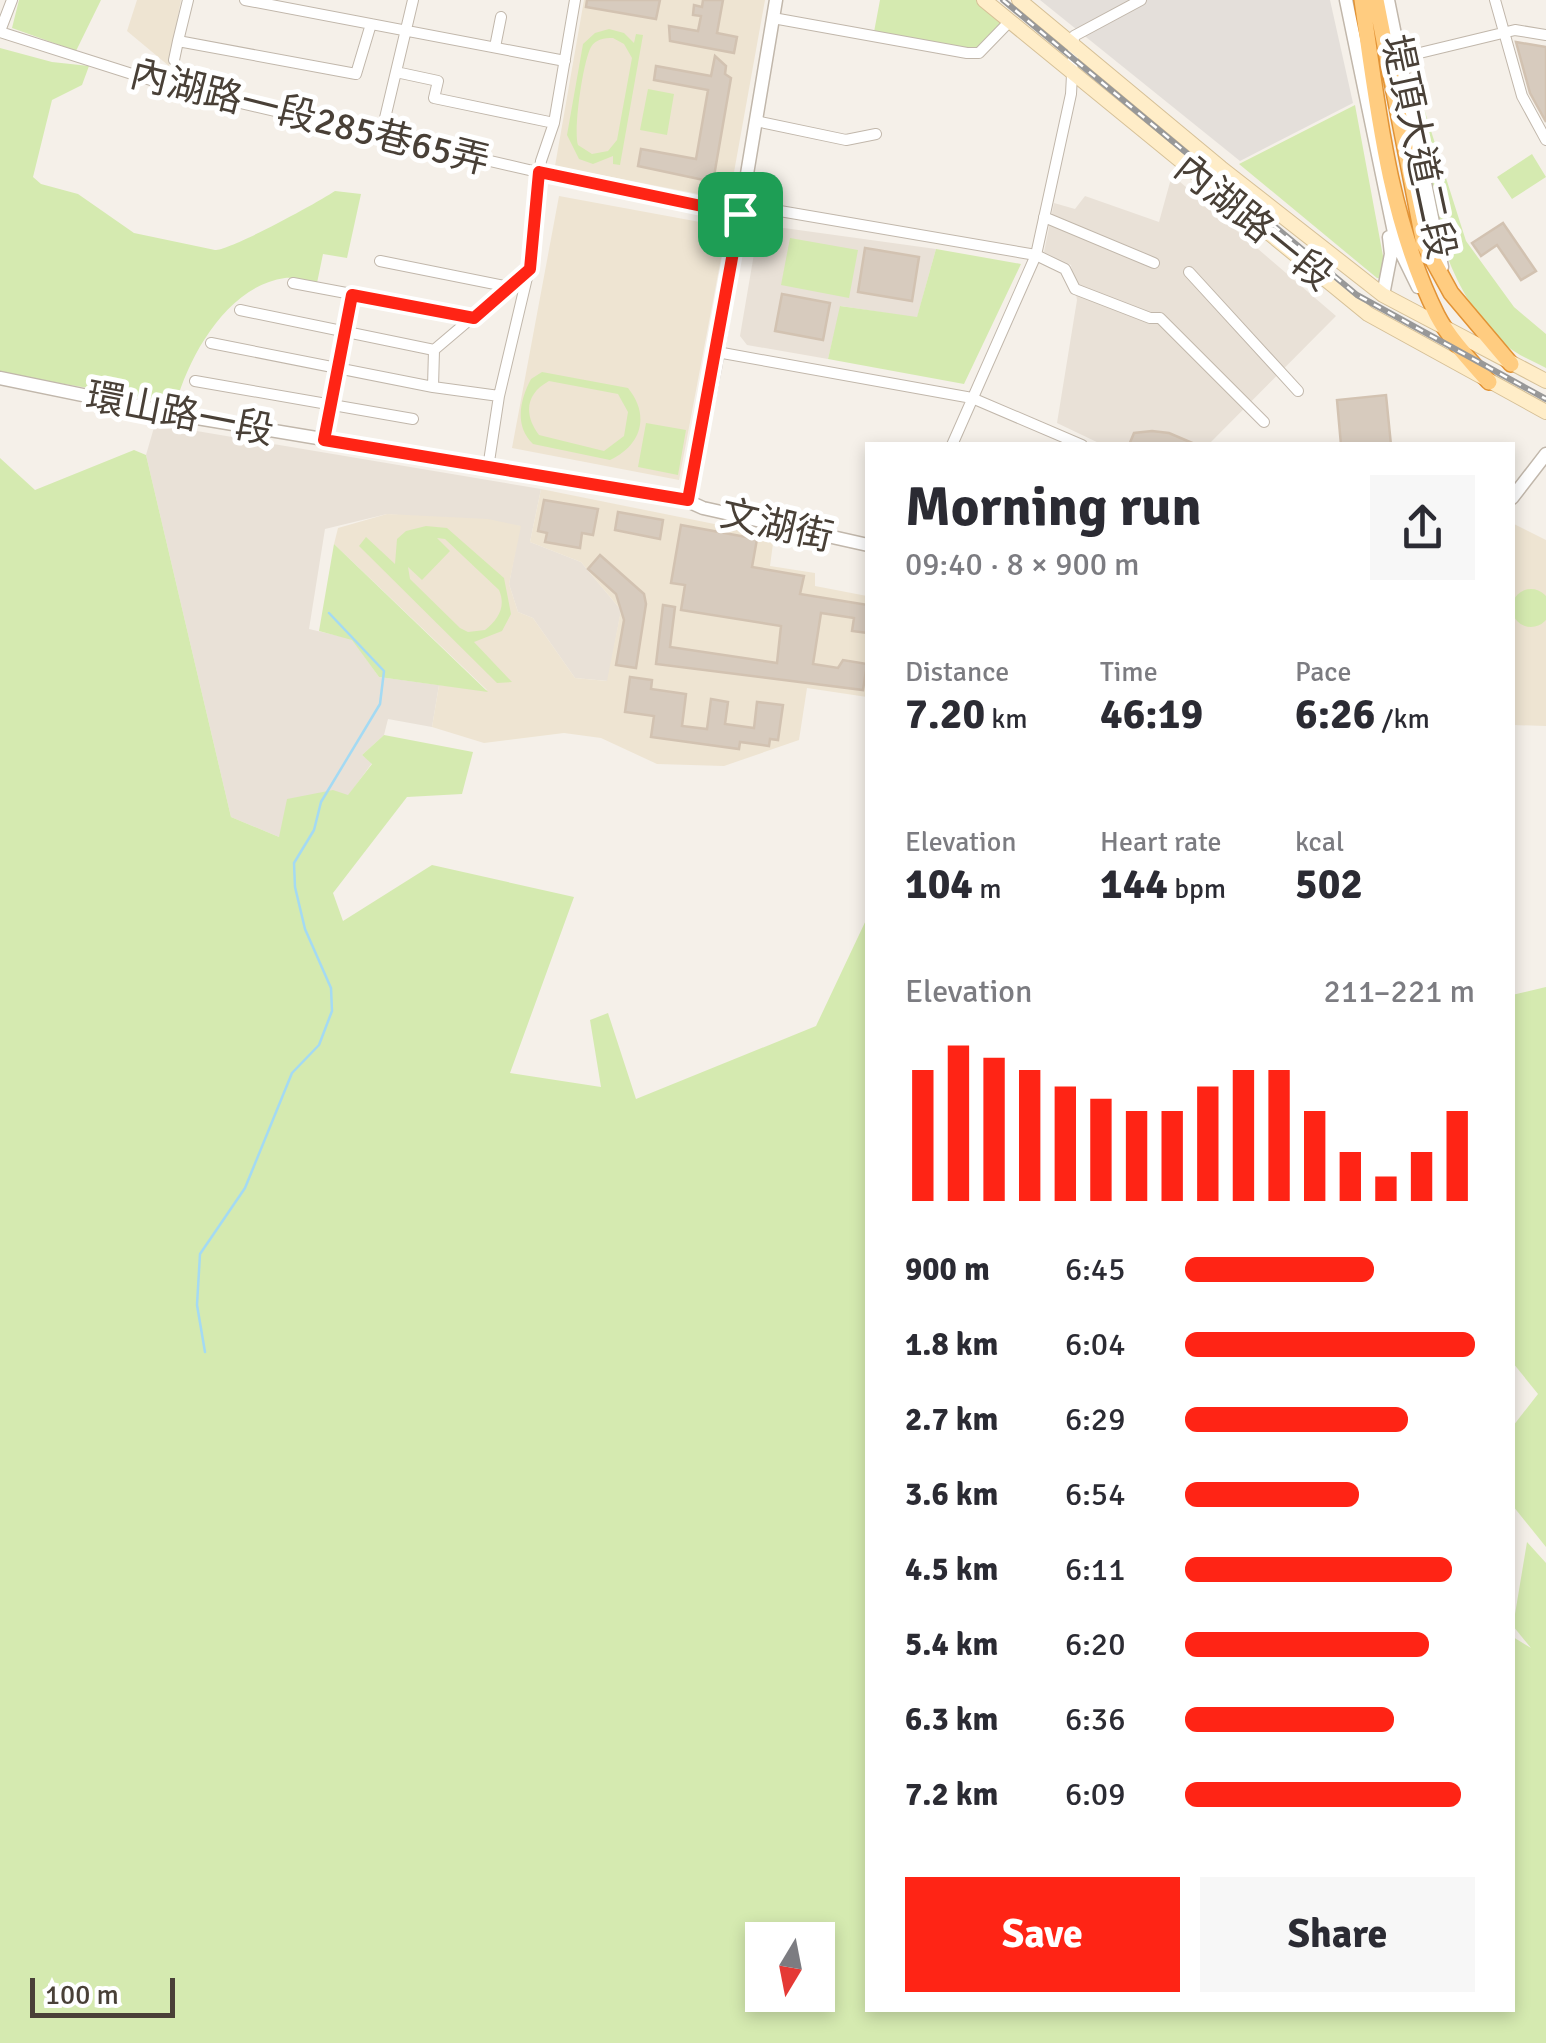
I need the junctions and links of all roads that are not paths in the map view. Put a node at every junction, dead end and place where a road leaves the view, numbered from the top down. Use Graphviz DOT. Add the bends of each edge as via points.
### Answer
graph roads {
  1 [pos="12,0"];
  2 [pos="188,0"];
  3 [pos="246,0"];
  4 [pos="412,0"];
  5 [pos="575,0"];
  6 [pos="776,0"];
  7 [pos="984,0"];
  8 [pos="1019,0"];
  9 [pos="1141,0"];
  10 [pos="1346,0"];
  11 [pos="1362,0"];
  12 [pos="1376,0"];
  13 [pos="1388,0"];
  14 [pos="1496,0"];
  15 [pos="501,17"];
  16 [pos="773,18"];
  17 [pos="1010,21"];
  18 [pos="371,24"];
  19 [pos="406,30"];
  20 [pos="0,32"];
  21 [pos="1504,32"];
  22 [pos="1546,35"];
  23 [pos="178,41"];
  24 [pos="1073,43"];
  25 [pos="496,46"];
  26 [pos="1400,58"];
  27 [pos="174,60"];
  28 [pos="564,61"];
  29 [pos="396,72"];
  30 [pos="1071,74"];
  31 [pos="756,121"];
  32 [pos="554,124"];
  33 [pos="876,134"];
  34 [pos="381,135"];
  35 [pos="1546,140"];
  36 [pos="539,172"];
  37 [pos="1380,175"];
  38 [pos="740,214"];
  39 [pos="1044,217"];
  40 [pos="1036,255"];
  41 [pos="380,261"];
  42 [pos="1154,263"];
  43 [pos="530,269"];
  44 [pos="1190,272"];
  45 [pos="293,283"];
  46 [pos="510,287"];
  47 [pos="1451,293"];
  48 [pos="352,295"];
  49 [pos="1383,295"];
  50 [pos="240,310"];
  51 [pos="1435,311"];
  52 [pos="474,318"];
  53 [pos="1446,329"];
  54 [pos="345,333"];
  55 [pos="211,343"];
  56 [pos="434,350"];
  57 [pos="717,352"];
  58 [pos="1511,364"];
  59 [pos="339,367"];
  60 [pos="0,378"];
  61 [pos="195,380"];
  62 [pos="1546,381"];
  63 [pos="1489,382"];
  64 [pos="434,387"];
  65 [pos="1298,391"];
  66 [pos="499,396"];
  67 [pos="972,398"];
  68 [pos="329,402"];
  69 [pos="1546,412"];
  70 [pos="414,418"];
  71 [pos="1264,422"];
  72 [pos="324,440"];
  73 [pos="953,442"];
  74 [pos="1075,442"];
  75 [pos="1546,454"];
  76 [pos="488,468"];
  77 [pos="1515,494"];
  78 [pos="688,500"];
  79 [pos="865,545"];
  1 -- 20 [label="street"];
  2 -- 23 [label="street"];
  3 -- 18 [label="street"];
  4 -- 19 [label="street"];
  5 -- 28 [label="street"];
  6 -- 16 [label="street"];
  7 -- 17 [label="main road, 內湖路一段"];
  8 -- 24 [label="main road, 內湖路一段"];
  9 -- 24 [label="street" via="1074,36"];
  10 -- 37 [label="street, 堤頂大道二段"];
  11 -- 51 [label="highway, 堤頂大道二段" via="1402,228"];
  12 -- 47 [label="highway, 堤頂大道二段" via="1424,244"];
  13 -- 26 [label="street, 堤頂大道二段"];
  14 -- 21 [label="street"];
  15 -- 25 [label="street"];
  16 -- 17 [label="street" via="967,53 979,53"];
  16 -- 31 [label="street"];
  17 -- 30 [label="main road, 內湖路一段"];
  18 -- 19 [label="street"];
  18 -- 23 [label="street" via="356,74"];
  19 -- 25 [label="street"];
  19 -- 29 [label="street"];
  20 -- 34 [label="street, 內湖路一段285巷65弄" via="176,88"];
  21 -- 22 [label="street"];
  21 -- 26 [label="street"];
  21 -- 35 [label="street" via="1522,96"];
  23 -- 27 [label="street"];
  24 -- 30 [label="street"];
  24 -- 49 [label="main road, 內湖路一段"];
  25 -- 28 [label="street"];
  26 -- 47 [label="street, 堤頂大道二段" via="1435,246"];
  28 -- 32 [label="street"];
  29 -- 32 [label="street" via="438,81 434,98"];
  29 -- 34 [label="street"];
  30 -- 39 [label="street"];
  30 -- 63 [label="main road, 內湖路一段" via="1368,314"];
  31 -- 33 [label="street" via="846,140"];
  31 -- 38 [label="street"];
  32 -- 36 [label="street"];
  34 -- 36 [label="street, 內湖路一段285巷65弄"];
  36 -- 38 [label="street, 內湖路一段285巷65弄"];
  36 -- 43 [label="street"];
  37 -- 49 [label="street" via="1392,254"];
  37 -- 51 [label="street, 堤頂大道二段" via="1396,242"];
  38 -- 40 [label="street, 內湖路一段285巷65弄" via="774,210"];
  38 -- 57 [label="street"];
  39 -- 40 [label="street"];
  39 -- 42 [label="street"];
  40 -- 67 [label="street"];
  40 -- 71 [label="street" via="1065,269 1075,289 1160,318"];
  41 -- 46 [label="street"];
  43 -- 46 [label="street"];
  43 -- 66 [label="street"];
  44 -- 65 [label="street"];
  45 -- 48 [label="street"];
  46 -- 52 [label="street"];
  47 -- 58 [label="highway, 堤頂大道二段"];
  48 -- 52 [label="street"];
  48 -- 54 [label="street"];
  49 -- 53 [label="main road, 內湖路一段"];
  50 -- 54 [label="street"];
  51 -- 53 [label="highway, 堤頂大道二段"];
  52 -- 56 [label="street"];
  53 -- 58 [label="main road, 內湖路一段"];
  53 -- 63 [label="highway, 堤頂大道二段"];
  54 -- 56 [label="street"];
  54 -- 59 [label="street"];
  55 -- 59 [label="street"];
  56 -- 64 [label="street"];
  57 -- 67 [label="street"];
  57 -- 78 [label="street"];
  58 -- 62 [label="main road, 內湖路一段"];
  59 -- 64 [label="street"];
  59 -- 68 [label="street"];
  60 -- 72 [label="street, 環山路一段"];
  61 -- 68 [label="street"];
  63 -- 69 [label="main road, 內湖路一段"];
  64 -- 66 [label="street"];
  66 -- 76 [label="street"];
  67 -- 73 [label="street"];
  67 -- 74 [label="street"];
  68 -- 70 [label="street"];
  68 -- 72 [label="street"];
  72 -- 76 [label="street, 環山路一段"];
  75 -- 77 [label="street"];
  76 -- 78 [label="street, 環山路一段"];
  78 -- 79 [label="street, 文湖街"];
}
